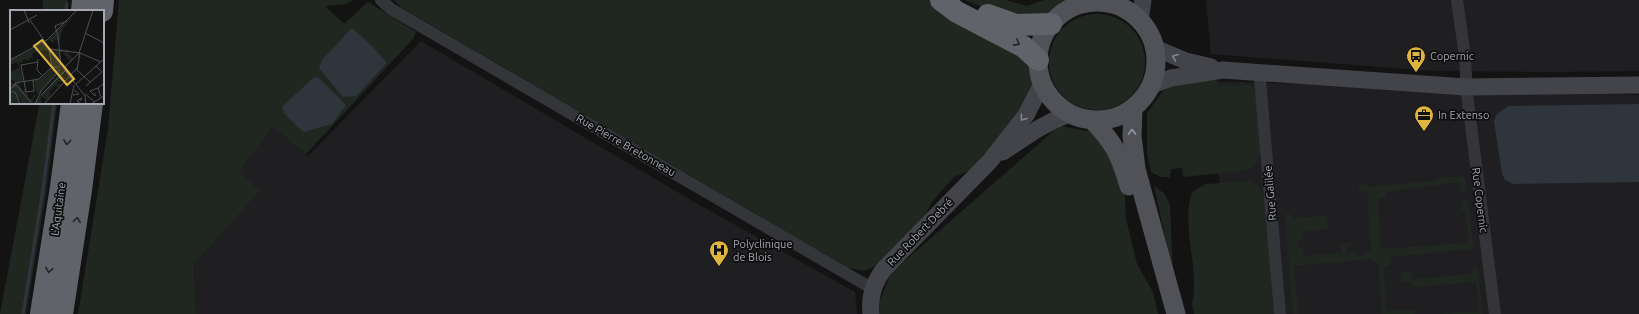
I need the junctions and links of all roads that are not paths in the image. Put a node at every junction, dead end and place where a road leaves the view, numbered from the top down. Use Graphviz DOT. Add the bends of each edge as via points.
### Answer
graph roads {
  1 [pos="83,0"];
  2 [pos="103,0"];
  3 [pos="381,0"];
  4 [pos="941,0"];
  5 [pos="953,0"];
  6 [pos="1143,0"];
  7 [pos="1457,0"];
  8 [pos="1112,2"];
  9 [pos="82,10"];
  10 [pos="102,10"];
  11 [pos="1140,21"];
  12 [pos="1051,24"];
  13 [pos="1155,48"];
  14 [pos="1038,60"];
  15 [pos="1223,70"];
  16 [pos="1261,72"];
  17 [pos="1042,84"];
  18 [pos="1152,85"];
  19 [pos="1639,85"];
  20 [pos="1466,87"];
  21 [pos="72,104"];
  22 [pos="92,104"];
  23 [pos="1133,108"];
  24 [pos="1069,114"];
  25 [pos="1092,121"];
  26 [pos="990,161"];
  27 [pos="873,290"];
  28 [pos="41,314"];
  29 [pos="62,314"];
  30 [pos="871,314"];
  31 [pos="1165,314"];
  32 [pos="1176,314"];
  33 [pos="1280,314"];
  34 [pos="1495,314"];
  1 -- 9 [label="highway"];
  2 -- 10 [label="highway"];
  3 -- 27 [label="street, Rue Pierre Bretonneau" via="391,9"];
  4 -- 14 [label="highway, one-way" via="957,12 1024,47"];
  5 -- 12 [label="highway" via="1016,25"];
  6 -- 11 [label="street"];
  7 -- 20 [label="street, Rue Copernic" via="1465,57"];
  8 -- 11 [label="main road"];
  8 -- 12 [label="main road" via="1094,2 1078,6 1063,13"];
  11 -- 13 [label="main road" via="1150,34"];
  12 -- 14 [label="main road" via="1042,41"];
  15 -- 13 [label="street, one-way" via="1186,61"];
  13 -- 18 [label="main road" via="1155,73"];
  14 -- 17 [label="main road"];
  15 -- 16 [label="street"];
  15 -- 18 [label="street" via="1171,78"];
  16 -- 20 [label="street"];
  16 -- 33 [label="street, Rue Galilée"];
  17 -- 24 [label="main road" via="1053,101"];
  17 -- 26 [label="street, one-way" via="1026,115"];
  18 -- 23 [label="main road" via="1144,98"];
  19 -- 20 [label="street"];
  20 -- 34 [label="street, Rue Copernic"];
  21 -- 28 [label="highway, L'Aquitaine, one-way"];
  29 -- 22 [label="highway, L'Aquitaine, one-way"];
  23 -- 25 [label="main road" via="1121,116"];
  32 -- 23 [label="main road, one-way" via="1136,169 1132,136"];
  24 -- 25 [label="main road"];
  24 -- 26 [label="street" via="1038,127"];
  25 -- 31 [label="main road" via="1113,143 1121,159"];
  26 -- 27 [label="street, Rue Robert Debré" via="884,268"];
  27 -- 30 [label="street, Rue Robert Debré"];
}
